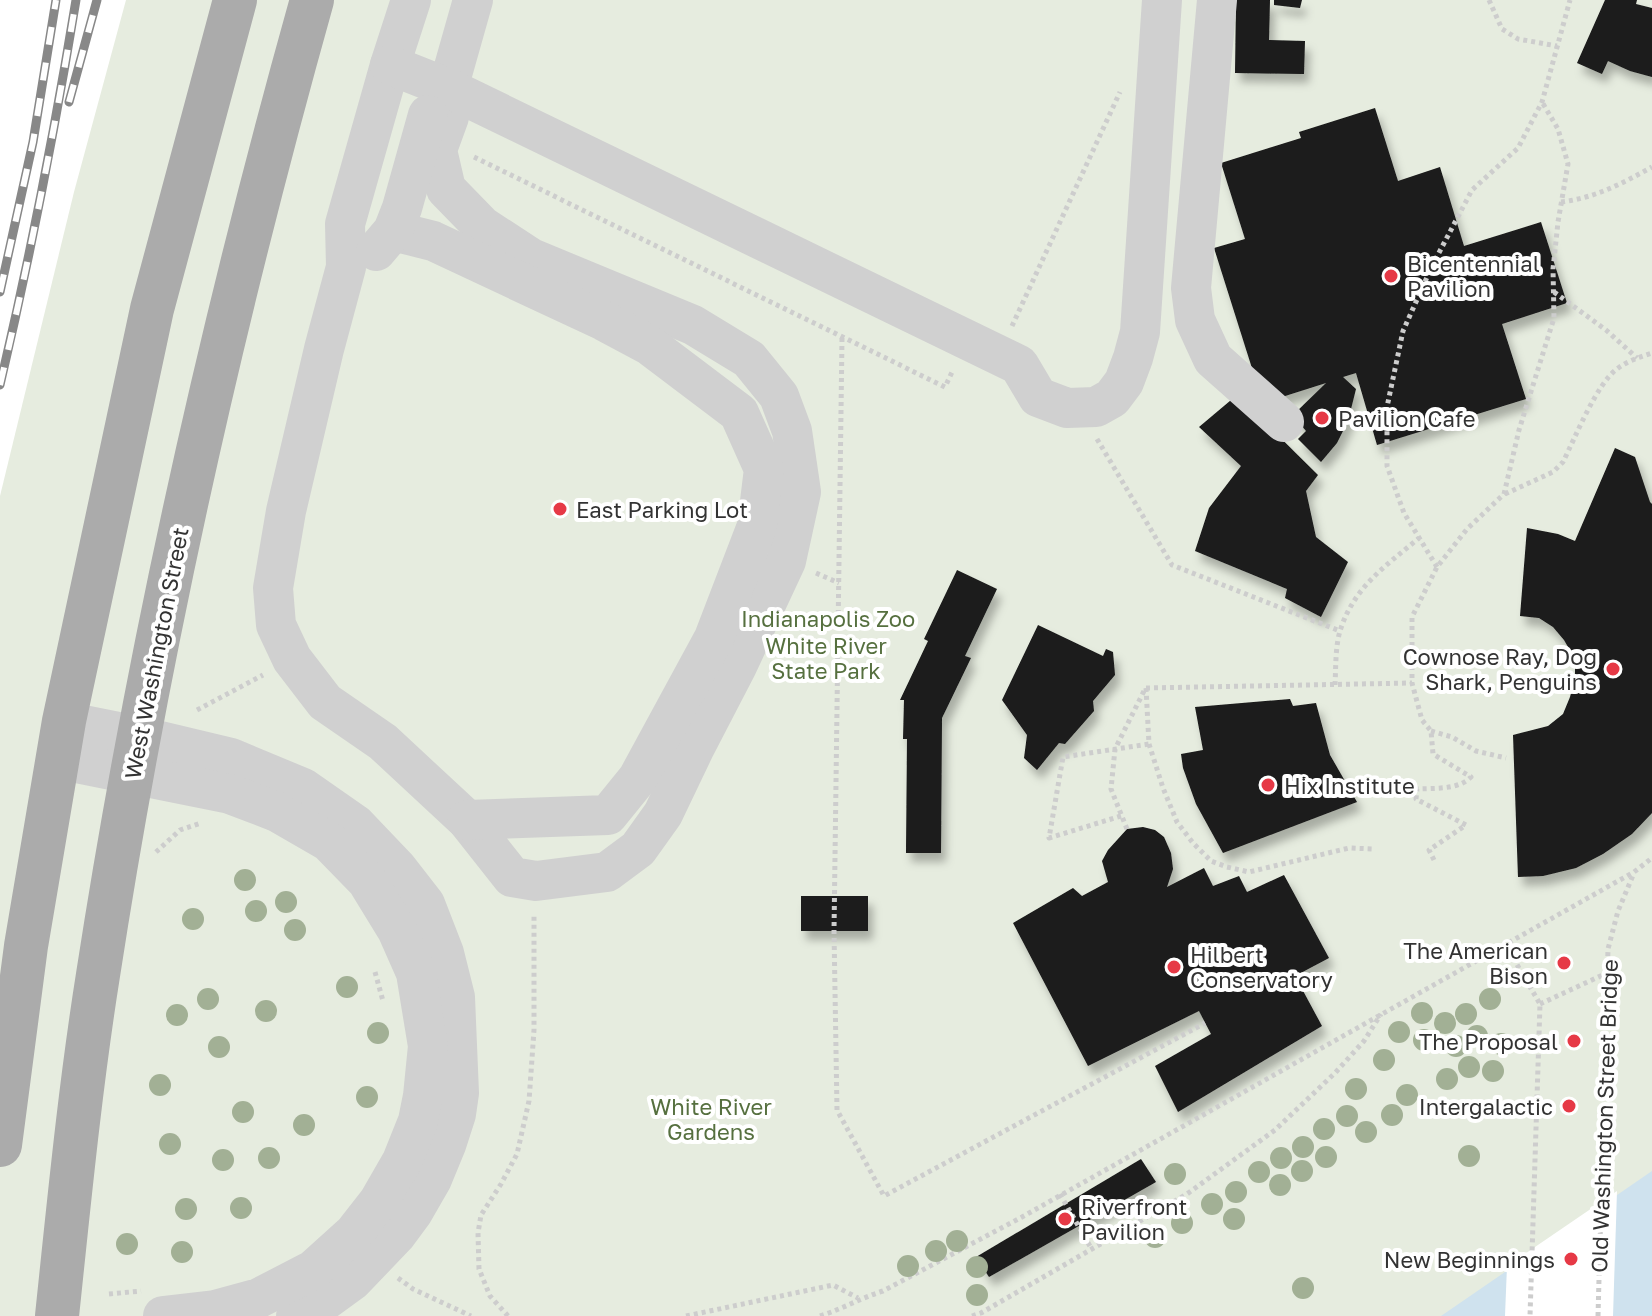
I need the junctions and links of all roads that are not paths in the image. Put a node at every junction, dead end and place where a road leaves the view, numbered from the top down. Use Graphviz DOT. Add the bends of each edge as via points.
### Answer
graph roads {
  1 [pos="235,0"];
  2 [pos="312,0"];
  3 [pos="411,0"];
  4 [pos="473,0"];
  5 [pos="1162,0"];
  6 [pos="1217,0"];
  7 [pos="390,65"];
  8 [pos="446,94"];
  9 [pos="393,231"];
  10 [pos="362,267"];
  11 [pos="1284,422"];
  12 [pos="60,740"];
  13 [pos="135,755"];
  14 [pos="467,820"];
  15 [pos="0,1145"];
  16 [pos="57,1316"];
  17 [pos="163,1316"];
  18 [pos="296,1316"];
  1 -- 12 [label="main road" via="152,309"];
  2 -- 13 [label="main road, West Washington Street" via="227,319"];
  3 -- 7 [label="street"];
  4 -- 8 [label="street"];
  5 -- 8 [label="street" via="1140,332 1124,382 1096,407 1067,408 1038,397 1019,365"];
  6 -- 11 [label="street" via="1191,288 1195,320 1213,359"];
  7 -- 8 [label="street"];
  7 -- 14 [label="street" via="345,224 346,267 286,511 273,588 276,625 292,659 325,702 383,742"];
  8 -- 9 [label="street" via="430,109"];
  8 -- 14 [label="street" via="449,117 437,150 446,189 482,226 531,258 693,325 749,359 779,396 792,431 801,492 786,561 663,814 638,849 607,872 536,881 512,877"];
  9 -- 10 [label="street"];
  9 -- 14 [label="street" via="433,241 649,345 739,413 764,469 757,526 714,638 638,778 608,815"];
  12 -- 13 [label="street"];
  12 -- 15 [label="main road"];
  13 -- 16 [label="main road, West Washington Street" via="98,977"];
  13 -- 17 [label="street" via="277,812 329,842 367,881 397,930 416,973 428,1046 418,1121 402,1161 354,1233 313,1270 259,1298"];
  13 -- 18 [label="street" via="231,758 303,788 356,825 397,868 425,904 444,953 455,997 459,1093 432,1179 413,1212 372,1261 323,1302"];
}
